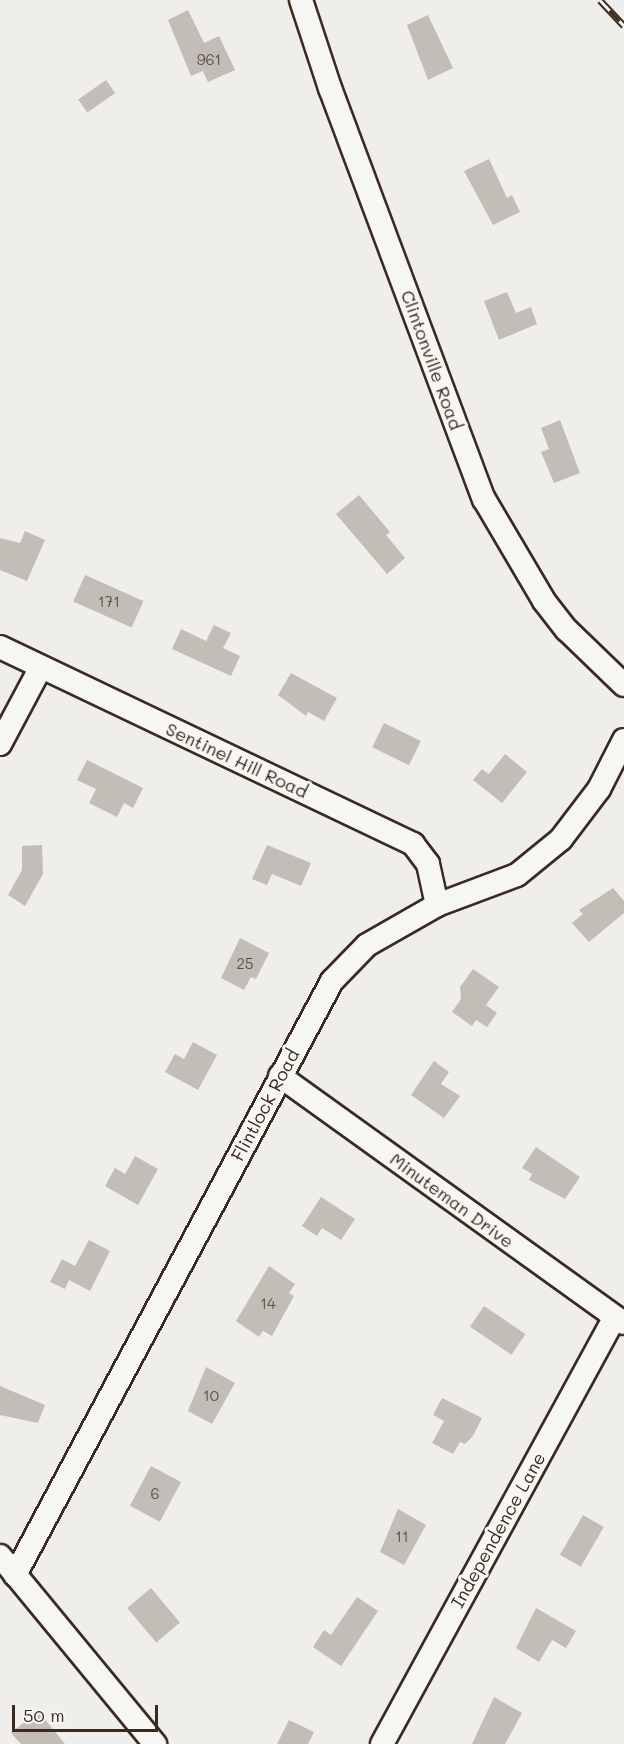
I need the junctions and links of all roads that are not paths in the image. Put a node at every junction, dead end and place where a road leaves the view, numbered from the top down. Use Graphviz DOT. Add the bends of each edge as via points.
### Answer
graph roads {
  1 [pos="301,0"];
  2 [pos="0,647"];
  3 [pos="41,667"];
  4 [pos="624,685"];
  5 [pos="624,740"];
  6 [pos="0,744"];
  7 [pos="437,904"];
  8 [pos="280,1076"];
  9 [pos="619,1320"];
  10 [pos="0,1556"];
  11 [pos="15,1575"];
  12 [pos="155,1744"];
  13 [pos="382,1744"];
  1 -- 4 [label="street, Clintonville Road" via="330,88 484,500 544,601 567,630"];
  2 -- 3 [label="street, Sentinel Hill Road"];
  3 -- 6 [label="street"];
  3 -- 7 [label="street, Sentinel Hill Road" via="412,844 428,864"];
  5 -- 7 [label="street, Flintlock Road" via="598,789 561,839 517,875"];
  7 -- 8 [label="street, Flintlock Road" via="367,945 332,981"];
  8 -- 9 [label="street, Minuteman Drive"];
  8 -- 11 [label="street, Flintlock Road"];
  9 -- 13 [label="street, Independence Lane"];
  10 -- 11 [label="street"];
  11 -- 12 [label="street"];
}
